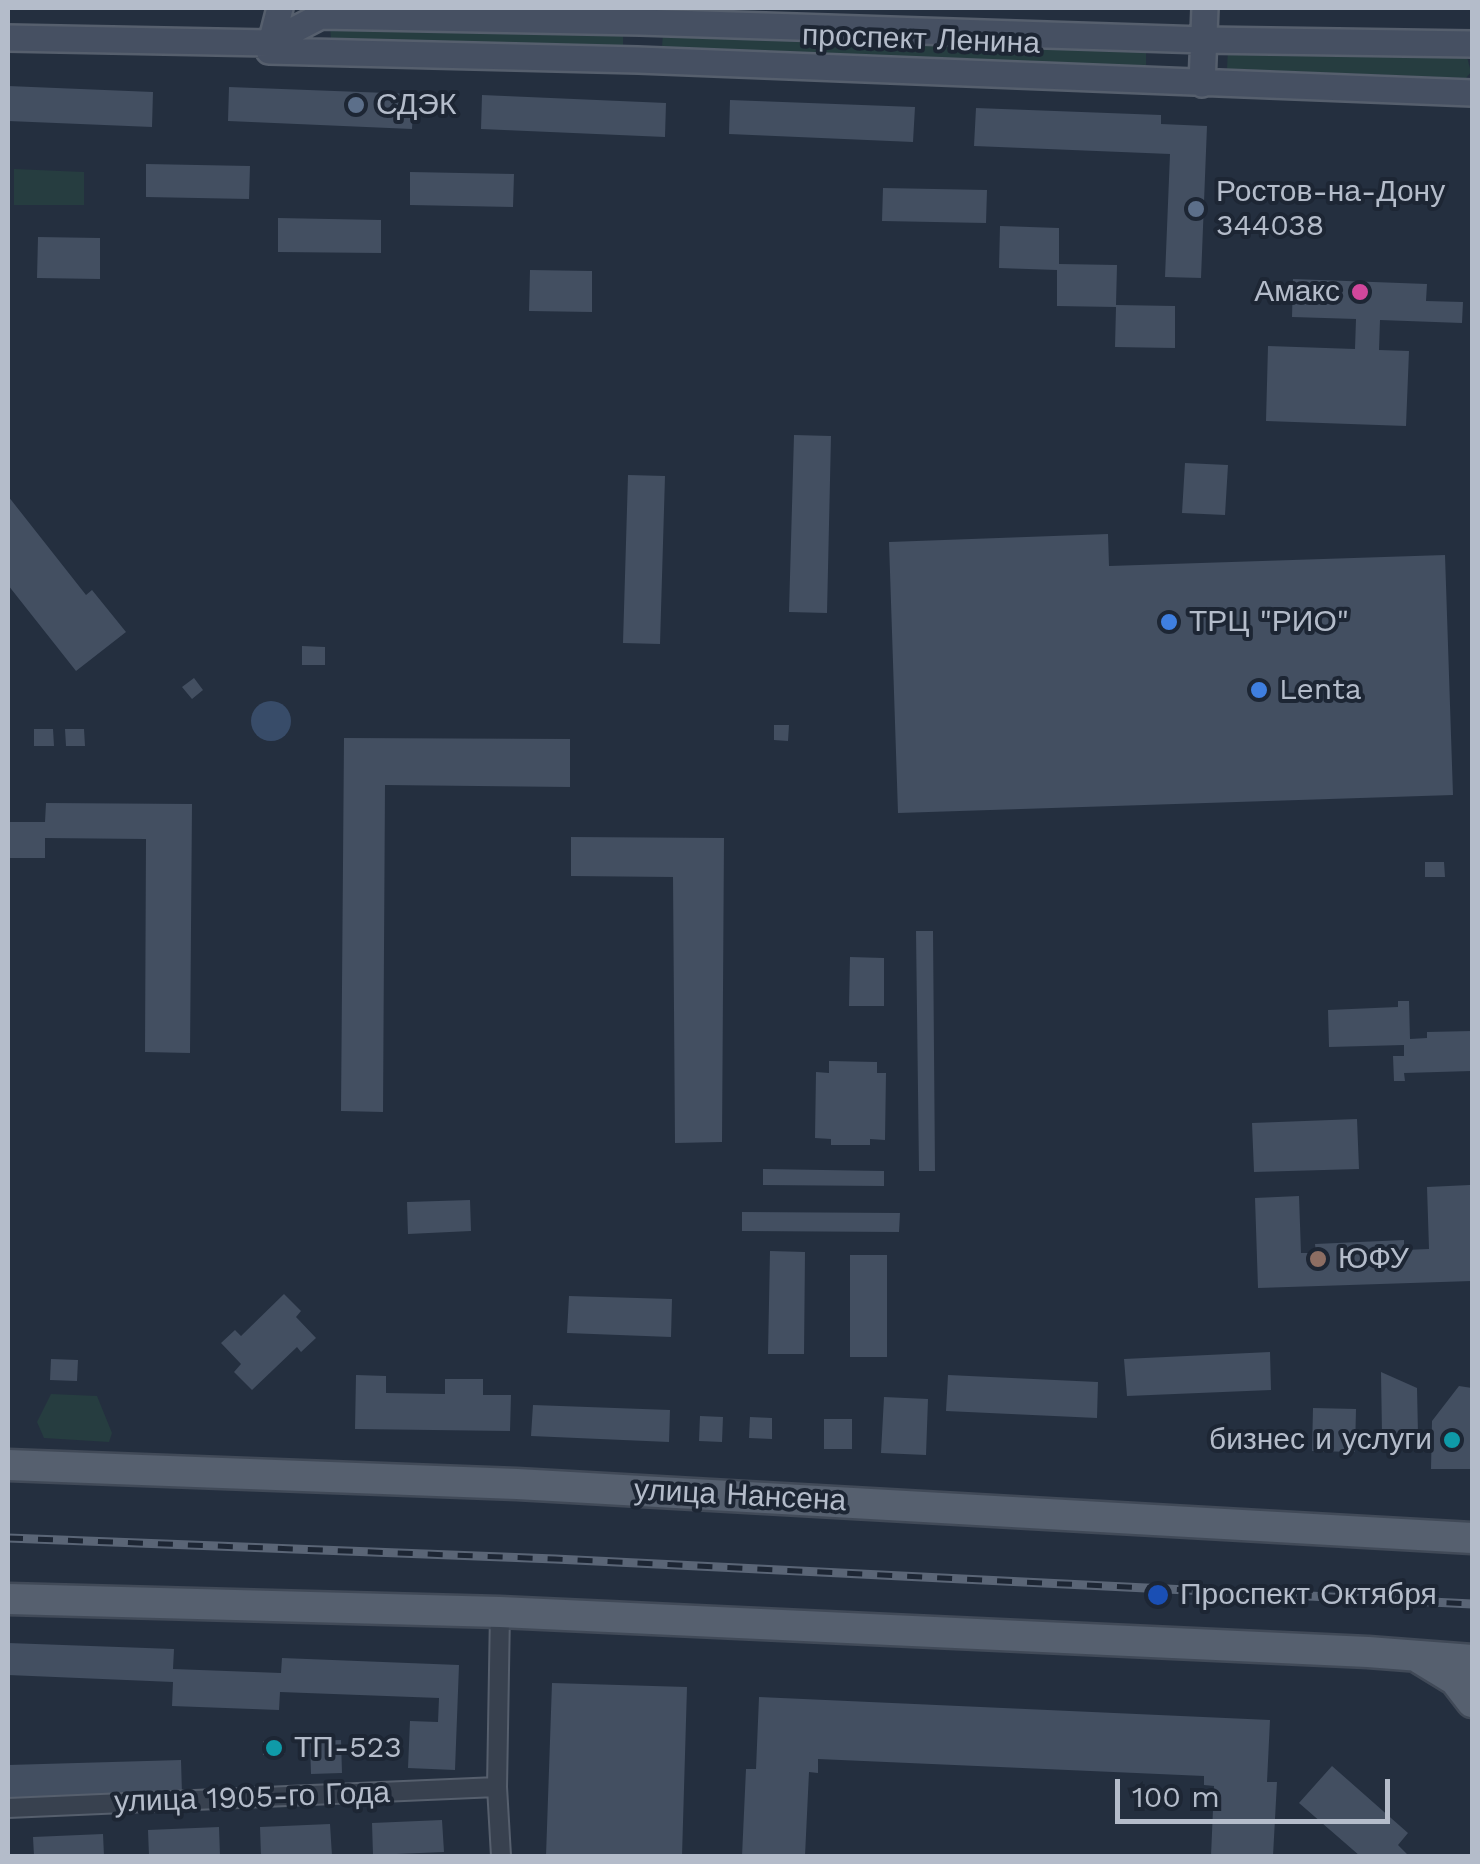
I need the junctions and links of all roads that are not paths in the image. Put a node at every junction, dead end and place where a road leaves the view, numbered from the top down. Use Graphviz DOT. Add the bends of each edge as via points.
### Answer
graph roads {
  1 [pos="280,8"];
  2 [pos="1205,8"];
  3 [pos="640,22"];
  4 [pos="1204,40"];
  5 [pos="8,41"];
  6 [pos="1472,44"];
  7 [pos="269,47"];
  8 [pos="638,60"];
  9 [pos="1202,84"];
  10 [pos="1472,93"];
  11 [pos="8,1465"];
  12 [pos="1472,1538"];
  13 [pos="8,1599"];
  14 [pos="500,1612"];
  15 [pos="1412,1654"];
  16 [pos="1472,1660"];
  17 [pos="1472,1702"];
  18 [pos="497,1788"];
  19 [pos="8,1808"];
  20 [pos="501,1856"];
  1 -- 7 [label="main road"];
  2 -- 4 [label="main road"];
  3 -- 4 [label="main road, проспект Ленина"];
  3 -- 7 [label="main road, проспект Ленина" via="321,16"];
  3 -- 8 [label="main road"];
  4 -- 6 [label="main road, проспект Ленина"];
  4 -- 9 [label="main road"];
  5 -- 7 [label="main road"];
  7 -- 8 [label="main road, проспект Ленина"];
  8 -- 9 [label="main road, проспект Ленина"];
  9 -- 10 [label="main road, проспект Ленина"];
  11 -- 12 [label="main road, улица Нансена" via="532,1484"];
  13 -- 14 [label="main road"];
  14 -- 15 [label="main road"];
  14 -- 18 [label="street"];
  15 -- 16 [label="main road"];
  15 -- 17 [label="main road" via="1454,1680"];
  18 -- 19 [label="street, улица 1905-го Года"];
  18 -- 20 [label="street"];
}
